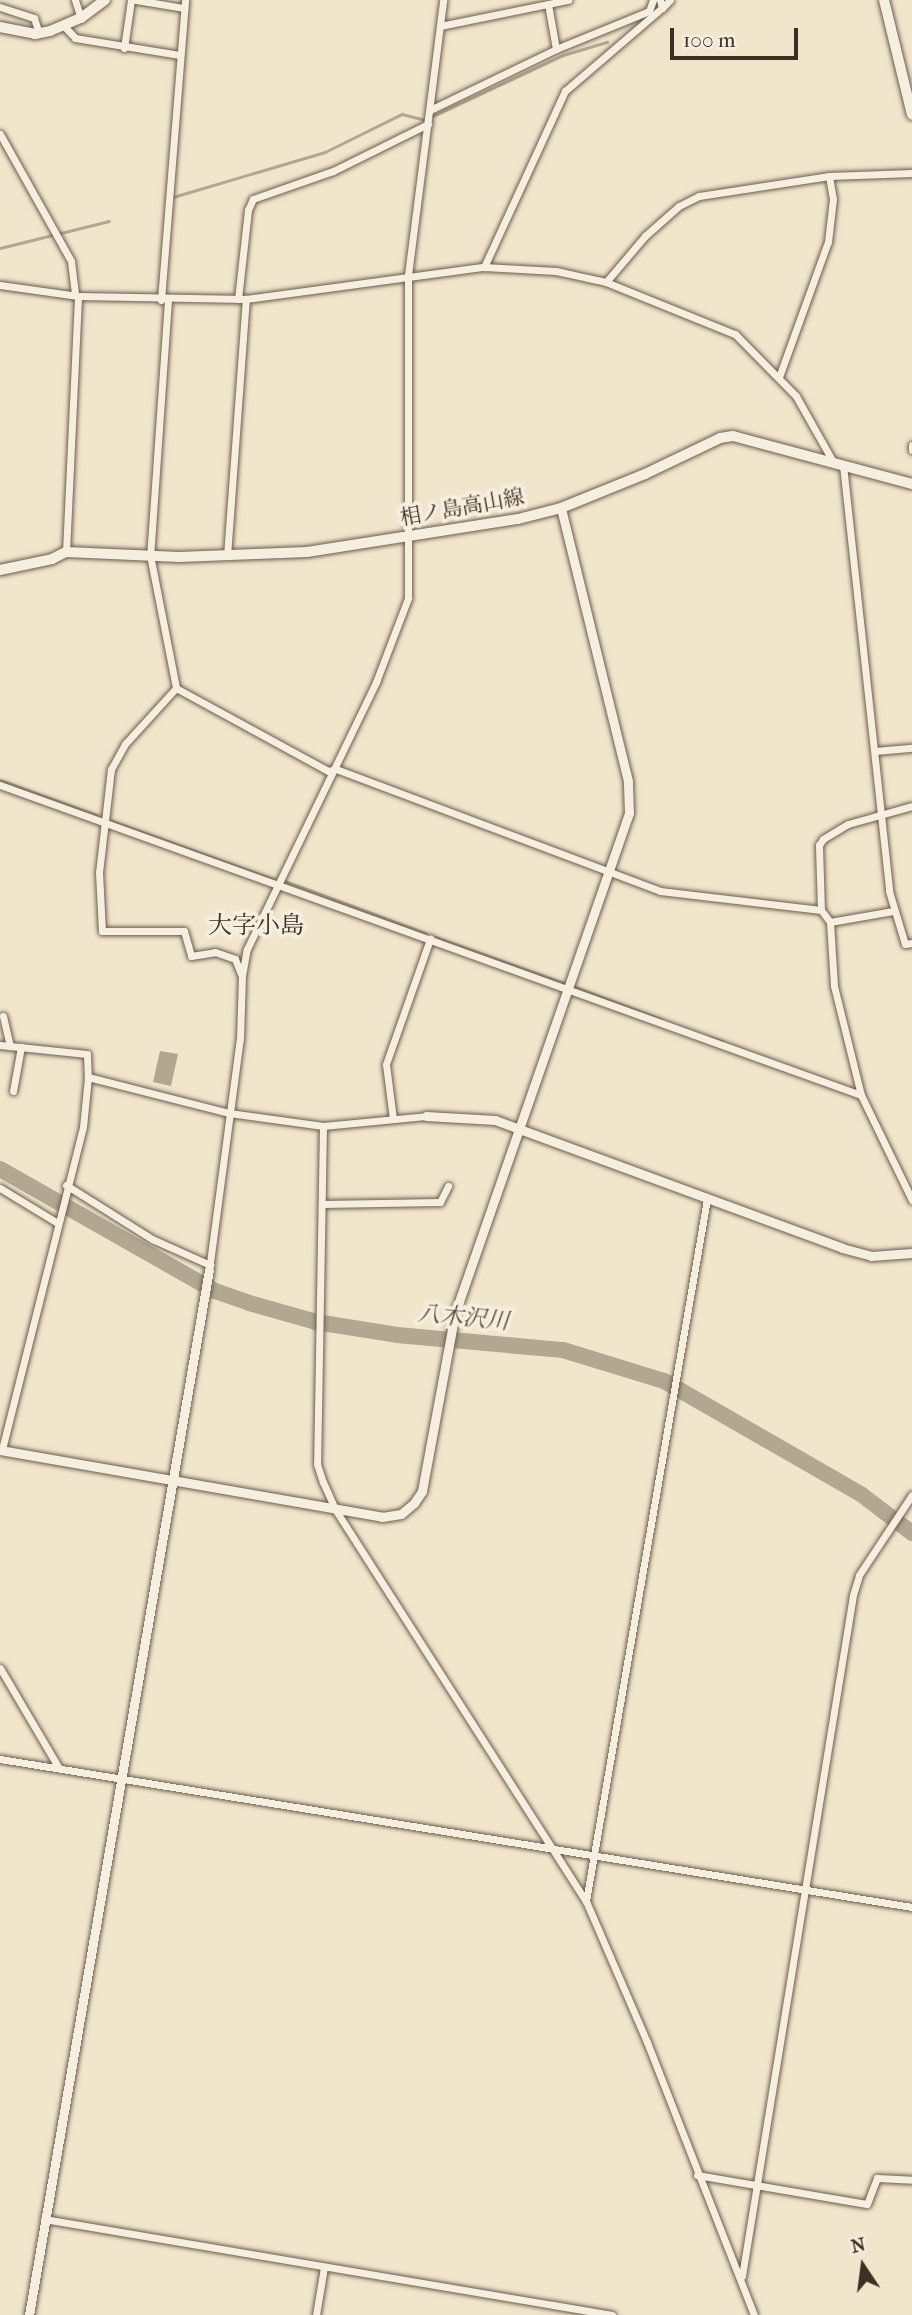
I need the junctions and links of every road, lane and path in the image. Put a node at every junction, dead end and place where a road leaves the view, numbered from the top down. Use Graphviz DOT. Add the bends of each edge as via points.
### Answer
graph roads {
  1 [pos="75,0"];
  2 [pos="105,0"];
  3 [pos="133,0"];
  4 [pos="443,0"];
  5 [pos="511,0"];
  6 [pos="568,0"];
  7 [pos="653,0"];
  8 [pos="670,0"];
  9 [pos="884,0"];
  10 [pos="184,4"];
  11 [pos="661,4"];
  12 [pos="548,5"];
  13 [pos="0,7"];
  14 [pos="514,11"];
  15 [pos="81,18"];
  16 [pos="64,26"];
  17 [pos="440,26"];
  18 [pos="0,27"];
  19 [pos="39,33"];
  20 [pos="124,48"];
  21 [pos="556,49"];
  22 [pos="180,55"];
  23 [pos="430,110"];
  24 [pos="912,115"];
  25 [pos="428,124"];
  26 [pos="0,134"];
  27 [pos="912,173"];
  28 [pos="830,176"];
  29 [pos="484,267"];
  30 [pos="408,275"];
  31 [pos="606,282"];
  32 [pos="0,285"];
  33 [pos="77,296"];
  34 [pos="242,299"];
  35 [pos="164,300"];
  36 [pos="779,377"];
  37 [pos="837,462"];
  38 [pos="912,484"];
  39 [pos="561,508"];
  40 [pos="407,537"];
  41 [pos="66,552"];
  42 [pos="150,555"];
  43 [pos="227,556"];
  44 [pos="0,570"];
  45 [pos="176,688"];
  46 [pos="912,748"];
  47 [pos="875,751"];
  48 [pos="336,769"];
  49 [pos="0,785"];
  50 [pos="912,806"];
  51 [pos="881,812"];
  52 [pos="104,822"];
  53 [pos="609,870"];
  54 [pos="277,885"];
  55 [pos="821,910"];
  56 [pos="893,911"];
  57 [pos="830,922"];
  58 [pos="430,939"];
  59 [pos="912,943"];
  60 [pos="242,976"];
  61 [pos="567,990"];
  62 [pos="3,1016"];
  63 [pos="0,1045"];
  64 [pos="10,1046"];
  65 [pos="21,1048"];
  66 [pos="88,1077"];
  67 [pos="13,1091"];
  68 [pos="861,1095"];
  69 [pos="229,1113"];
  70 [pos="426,1116"];
  71 [pos="393,1119"];
  72 [pos="323,1126"];
  73 [pos="520,1129"];
  74 [pos="66,1185"];
  75 [pos="448,1186"];
  76 [pos="0,1188"];
  77 [pos="707,1199"];
  78 [pos="912,1200"];
  79 [pos="322,1203"];
  80 [pos="56,1220"];
  81 [pos="912,1253"];
  82 [pos="209,1268"];
  83 [pos="1,1450"];
  84 [pos="173,1481"];
  85 [pos="912,1494"];
  86 [pos="335,1510"];
  87 [pos="0,1668"];
  88 [pos="0,1759"];
  89 [pos="59,1769"];
  90 [pos="122,1779"];
  91 [pos="554,1850"];
  92 [pos="596,1856"];
  93 [pos="806,1890"];
  94 [pos="586,1901"];
  95 [pos="912,1908"];
  96 [pos="697,2175"];
  97 [pos="912,2180"];
  98 [pos="756,2186"];
  99 [pos="44,2219"];
  100 [pos="324,2267"];
  101 [pos="741,2278"];
  102 [pos="29,2315"];
  103 [pos="316,2315"];
  104 [pos="612,2315"];
  105 [pos="754,2315"];
  1 -- 15 [label="street"];
  2 -- 15 [label="main road"];
  3 -- 10 [label="street"];
  3 -- 20 [label="street"];
  4 -- 17 [label="street"];
  5 -- 14 [label="street"];
  6 -- 12 [label="street"];
  7 -- 21 [label="street" via="649,11"];
  8 -- 11 [label="street"];
  9 -- 24 [label="main road"];
  10 -- 22 [label="street"];
  11 -- 29 [label="street" via="565,91"];
  12 -- 14 [label="street"];
  12 -- 21 [label="street"];
  13 -- 19 [label="street" via="34,18"];
  14 -- 17 [label="street"];
  15 -- 16 [label="main road"];
  16 -- 19 [label="main road"];
  16 -- 20 [label="street" via="75,38"];
  17 -- 23 [label="street"];
  18 -- 19 [label="main road"];
  20 -- 22 [label="street"];
  21 -- 23 [label="street"];
  22 -- 35 [label="street"];
  23 -- 25 [label="street"];
  25 -- 30 [label="street"];
  25 -- 34 [label="street" via="334,171 253,199 248,210"];
  26 -- 33 [label="street" via="71,261"];
  27 -- 28 [label="street"];
  28 -- 31 [label="street" via="699,196 679,206 645,236"];
  28 -- 36 [label="street" via="833,199 828,242"];
  29 -- 30 [label="street"];
  29 -- 31 [label="street" via="556,271"];
  30 -- 34 [label="street"];
  30 -- 40 [label="street"];
  31 -- 36 [label="street" via="736,334"];
  32 -- 33 [label="street"];
  33 -- 35 [label="street"];
  33 -- 41 [label="street"];
  34 -- 35 [label="street"];
  34 -- 43 [label="street"];
  35 -- 42 [label="street"];
  36 -- 37 [label="street"];
  37 -- 38 [label="main road, 相ノ島高山線"];
  37 -- 39 [label="main road, 相ノ島高山線" via="733,436 720,438"];
  37 -- 47 [label="street"];
  39 -- 40 [label="main road, 相ノ島高山線"];
  39 -- 53 [label="street" via="628,781 629,813"];
  40 -- 43 [label="main road, 相ノ島高山線" via="307,552"];
  40 -- 48 [label="street" via="408,598 399,631"];
  41 -- 42 [label="main road, 相ノ島高山線"];
  41 -- 44 [label="main road, 相ノ島高山線"];
  42 -- 43 [label="main road, 相ノ島高山線"];
  42 -- 45 [label="street"];
  45 -- 48 [label="street" via="328,771"];
  45 -- 52 [label="street" via="125,744 111,769"];
  46 -- 47 [label="street"];
  47 -- 51 [label="street"];
  48 -- 53 [label="street"];
  48 -- 54 [label="street"];
  49 -- 52 [label="street"];
  50 -- 51 [label="street"];
  51 -- 55 [label="street" via="848,824 819,845"];
  51 -- 56 [label="street"];
  52 -- 54 [label="street"];
  52 -- 60 [label="street" via="99,872 102,931 184,930 191,956 215,952 235,959"];
  53 -- 55 [label="street" via="660,891"];
  53 -- 61 [label="street"];
  54 -- 58 [label="street"];
  54 -- 60 [label="street" via="247,949"];
  55 -- 57 [label="street"];
  56 -- 57 [label="street"];
  56 -- 59 [label="street" via="905,944"];
  57 -- 68 [label="street" via="834,986"];
  58 -- 61 [label="street"];
  58 -- 71 [label="street" via="386,1064"];
  60 -- 69 [label="street" via="240,1039"];
  61 -- 68 [label="street"];
  61 -- 73 [label="street"];
  62 -- 64 [label="street"];
  63 -- 64 [label="street"];
  64 -- 65 [label="street"];
  65 -- 66 [label="street" via="87,1054"];
  65 -- 67 [label="street"];
  66 -- 69 [label="street"];
  66 -- 74 [label="street" via="83,1127"];
  68 -- 78 [label="street"];
  69 -- 72 [label="street"];
  69 -- 82 [label="street"];
  70 -- 71 [label="street"];
  70 -- 73 [label="street" via="471,1115"];
  71 -- 72 [label="street"];
  72 -- 79 [label="street"];
  73 -- 77 [label="street"];
  73 -- 86 [label="street" via="455,1313 422,1491 414,1503 392,1518"];
  74 -- 80 [label="street"];
  74 -- 82 [label="street"];
  75 -- 79 [label="street" via="440,1202"];
  76 -- 80 [label="street"];
  77 -- 81 [label="street" via="871,1256"];
  77 -- 92 [label="street"];
  79 -- 86 [label="street" via="317,1464"];
  80 -- 83 [label="street"];
  82 -- 84 [label="street"];
  83 -- 84 [label="street"];
  84 -- 86 [label="street"];
  84 -- 90 [label="street"];
  85 -- 93 [label="street" via="859,1575 853,1595"];
  86 -- 91 [label="street"];
  87 -- 89 [label="street"];
  88 -- 89 [label="street"];
  89 -- 90 [label="street"];
  90 -- 91 [label="street"];
  90 -- 99 [label="street"];
  91 -- 92 [label="street"];
  91 -- 94 [label="street"];
  92 -- 93 [label="street"];
  92 -- 94 [label="street"];
  93 -- 95 [label="street"];
  93 -- 98 [label="street"];
  94 -- 96 [label="street" via="647,2042"];
  96 -- 98 [label="street"];
  96 -- 101 [label="street"];
  97 -- 98 [label="street" via="877,2178 867,2204"];
  98 -- 101 [label="street"];
  99 -- 100 [label="street"];
  99 -- 102 [label="street"];
  100 -- 103 [label="street"];
  100 -- 104 [label="street"];
  101 -- 105 [label="street"];
}
